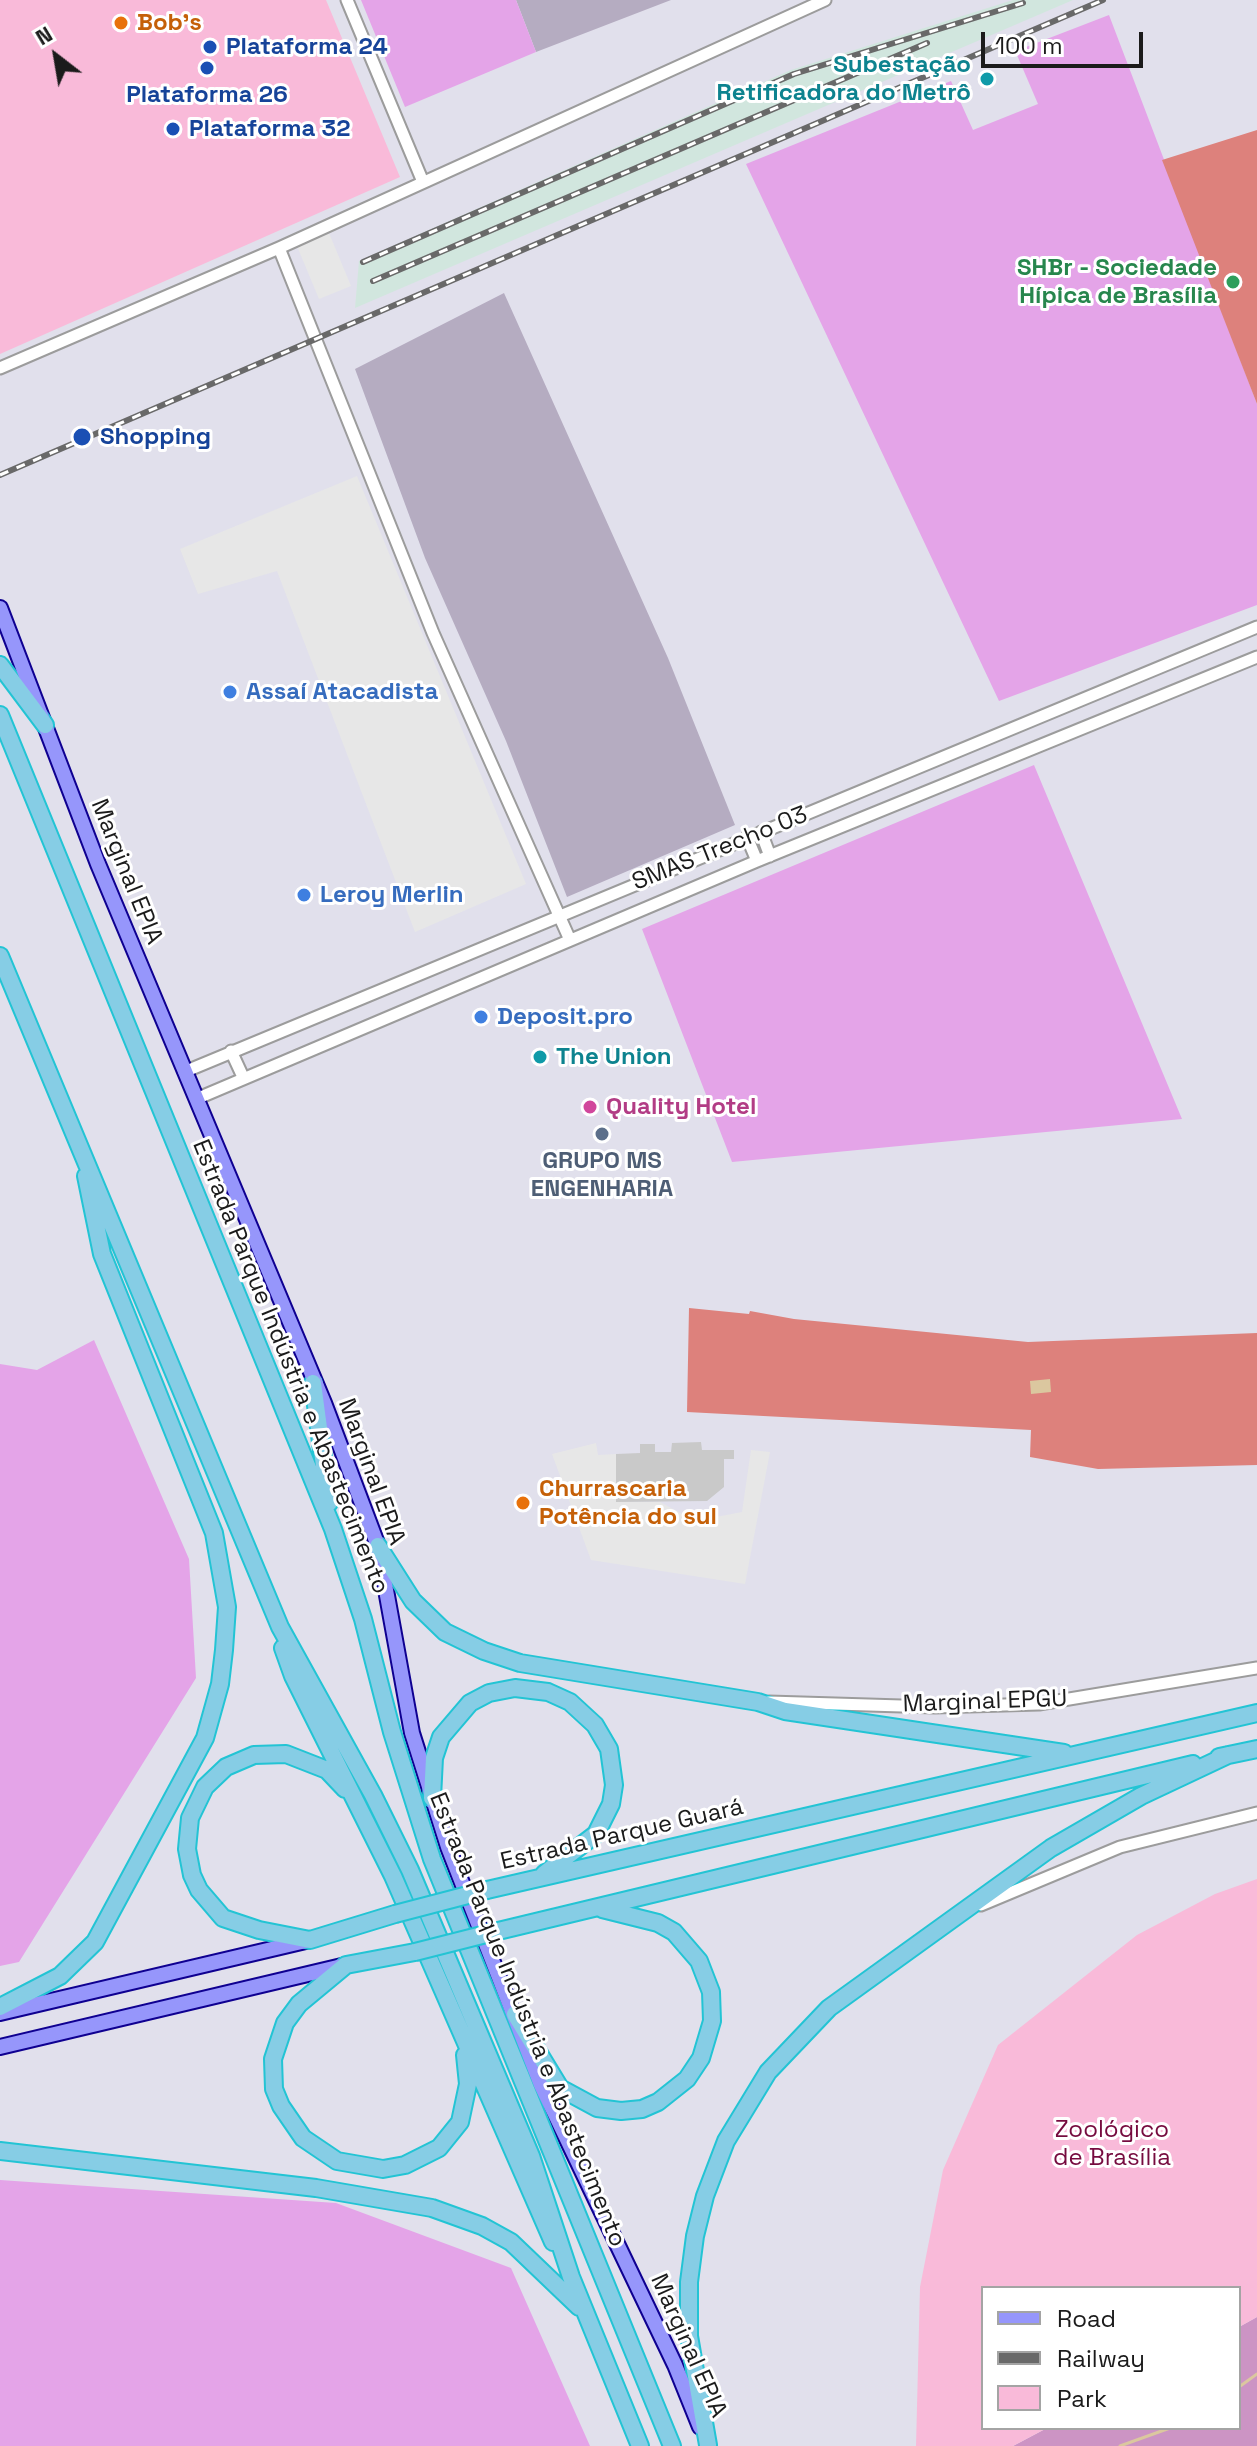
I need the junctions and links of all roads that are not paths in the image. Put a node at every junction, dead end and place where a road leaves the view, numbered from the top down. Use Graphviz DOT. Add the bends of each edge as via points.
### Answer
graph roads {
  1 [pos="347,0"];
  2 [pos="825,0"];
  3 [pos="423,182"];
  4 [pos="279,248"];
  5 [pos="0,368"];
  6 [pos="0,608"];
  7 [pos="1257,627"];
  8 [pos="1257,657"];
  9 [pos="0,665"];
  10 [pos="0,715"];
  11 [pos="45,725"];
  12 [pos="761,832"];
  13 [pos="747,837"];
  14 [pos="770,856"];
  15 [pos="757,861"];
  16 [pos="559,915"];
  17 [pos="570,940"];
  18 [pos="0,956"];
  19 [pos="231,1051"];
  20 [pos="184,1072"];
  21 [pos="243,1077"];
  22 [pos="196,1099"];
  23 [pos="82,1151"];
  24 [pos="313,1383"];
  25 [pos="333,1529"];
  26 [pos="378,1546"];
  27 [pos="280,1627"];
  28 [pos="1257,1668"];
  29 [pos="758,1702"];
  30 [pos="1257,1713"];
  31 [pos="396,1745"];
  32 [pos="1257,1749"];
  33 [pos="1071,1755"];
  34 [pos="1228,1755"];
  35 [pos="431,1794"];
  36 [pos="362,1809"];
  37 [pos="1257,1813"];
  38 [pos="537,1880"];
  39 [pos="593,1907"];
  40 [pos="947,1920"];
  41 [pos="310,1940"];
  42 [pos="346,1965"];
  43 [pos="0,2010"];
  44 [pos="515,2014"];
  45 [pos="462,2032"];
  46 [pos="0,2047"];
  47 [pos="0,2151"];
  48 [pos="571,2277"];
  49 [pos="586,2313"];
  50 [pos="640,2446"];
  51 [pos="672,2446"];
  52 [pos="708,2446"];
  1 -- 3 [label="street"];
  2 -- 3 [label="street"];
  3 -- 4 [label="street"];
  4 -- 5 [label="street"];
  4 -- 16 [label="street" via="433,633"];
  6 -- 11 [label="main road, Marginal EPIA"];
  7 -- 12 [label="street, SMAS Trecho 03"];
  8 -- 14 [label="street, SMAS Trecho 03"];
  9 -- 11 [label="highway"];
  10 -- 25 [label="highway, Estrada Parque Indústria e Abastecimento"];
  11 -- 20 [label="main road, Marginal EPIA"];
  12 -- 13 [label="street, SMAS Trecho 03"];
  12 -- 14 [label="street"];
  13 -- 15 [label="street"];
  13 -- 16 [label="street, SMAS Trecho 03"];
  14 -- 15 [label="street, SMAS Trecho 03"];
  15 -- 17 [label="street, SMAS Trecho 03"];
  16 -- 17 [label="street"];
  16 -- 19 [label="street, SMAS Trecho 03"];
  17 -- 21 [label="street, SMAS Trecho 03"];
  18 -- 23 [label="highway, Estrada Parque Indústria e Abastecimento"];
  19 -- 20 [label="street, SMAS Trecho 03"];
  19 -- 21 [label="street"];
  20 -- 22 [label="main road, Marginal EPIA"];
  21 -- 22 [label="street, SMAS Trecho 03"];
  22 -- 24 [label="main road, Marginal EPIA"];
  23 -- 27 [label="highway, Estrada Parque Indústria e Abastecimento"];
  23 -- 43 [label="highway" via="102,1254 214,1533 227,1607 224,1650 205,1738 95,1942 60,1976"];
  24 -- 25 [label="highway"];
  24 -- 26 [label="main road, Marginal EPIA"];
  25 -- 31 [label="highway, Estrada Parque Indústria e Abastecimento"];
  26 -- 29 [label="highway" via="427,1616 445,1632 484,1651 520,1663"];
  26 -- 35 [label="main road, Marginal EPIA" via="412,1733"];
  27 -- 36 [label="highway" via="293,1676"];
  27 -- 48 [label="highway, Estrada Parque Indústria e Abastecimento" via="410,1870 531,2156"];
  28 -- 29 [label="street, Marginal EPGU" via="1039,1704"];
  29 -- 33 [label="highway" via="785,1711"];
  30 -- 33 [label="highway, Estrada Parque Guará"];
  31 -- 35 [label="highway"];
  31 -- 51 [label="highway, Estrada Parque Indústria e Abastecimento" via="432,1859"];
  32 -- 34 [label="highway"];
  33 -- 38 [label="highway, Estrada Parque Guará"];
  34 -- 39 [label="highway"];
  34 -- 40 [label="highway" via="1098,1819"];
  35 -- 38 [label="highway" via="441,1737 470,1703 515,1688 548,1692 570,1702 595,1725 609,1749 614,1769 611,1804 596,1834"];
  35 -- 44 [label="main road, Marginal EPIA"];
  36 -- 41 [label="highway" via="327,1770 269,1753 238,1760 216,1775 190,1818 187,1849 192,1875 210,1906 238,1924"];
  36 -- 45 [label="highway"];
  37 -- 40 [label="street" via="1120,1847"];
  38 -- 41 [label="highway, Estrada Parque Guará, bridge"];
  39 -- 42 [label="highway, bridge"];
  39 -- 44 [label="highway" via="658,1923 674,1932 699,1961 711,1992 712,2021 701,2058 687,2079 642,2109 597,2108 560,2088"];
  40 -- 52 [label="highway" via="797,2038 761,2082 726,2141 705,2196 689,2282 693,2377"];
  41 -- 43 [label="main road, Estrada Parque Guará"];
  42 -- 45 [label="highway" via="299,2004 285,2023 273,2059 274,2089 281,2106 318,2151 337,2161 383,2169 439,2148 453,2134 466,2104"];
  42 -- 46 [label="main road"];
  44 -- 52 [label="main road, Marginal EPIA" via="541,2085 675,2365"];
  45 -- 48 [label="highway" via="536,2210"];
  47 -- 49 [label="highway" via="316,2188 432,2208 511,2242"];
  48 -- 49 [label="highway, Estrada Parque Indústria e Abastecimento"];
  49 -- 50 [label="highway, Estrada Parque Indústria e Abastecimento"];
}
